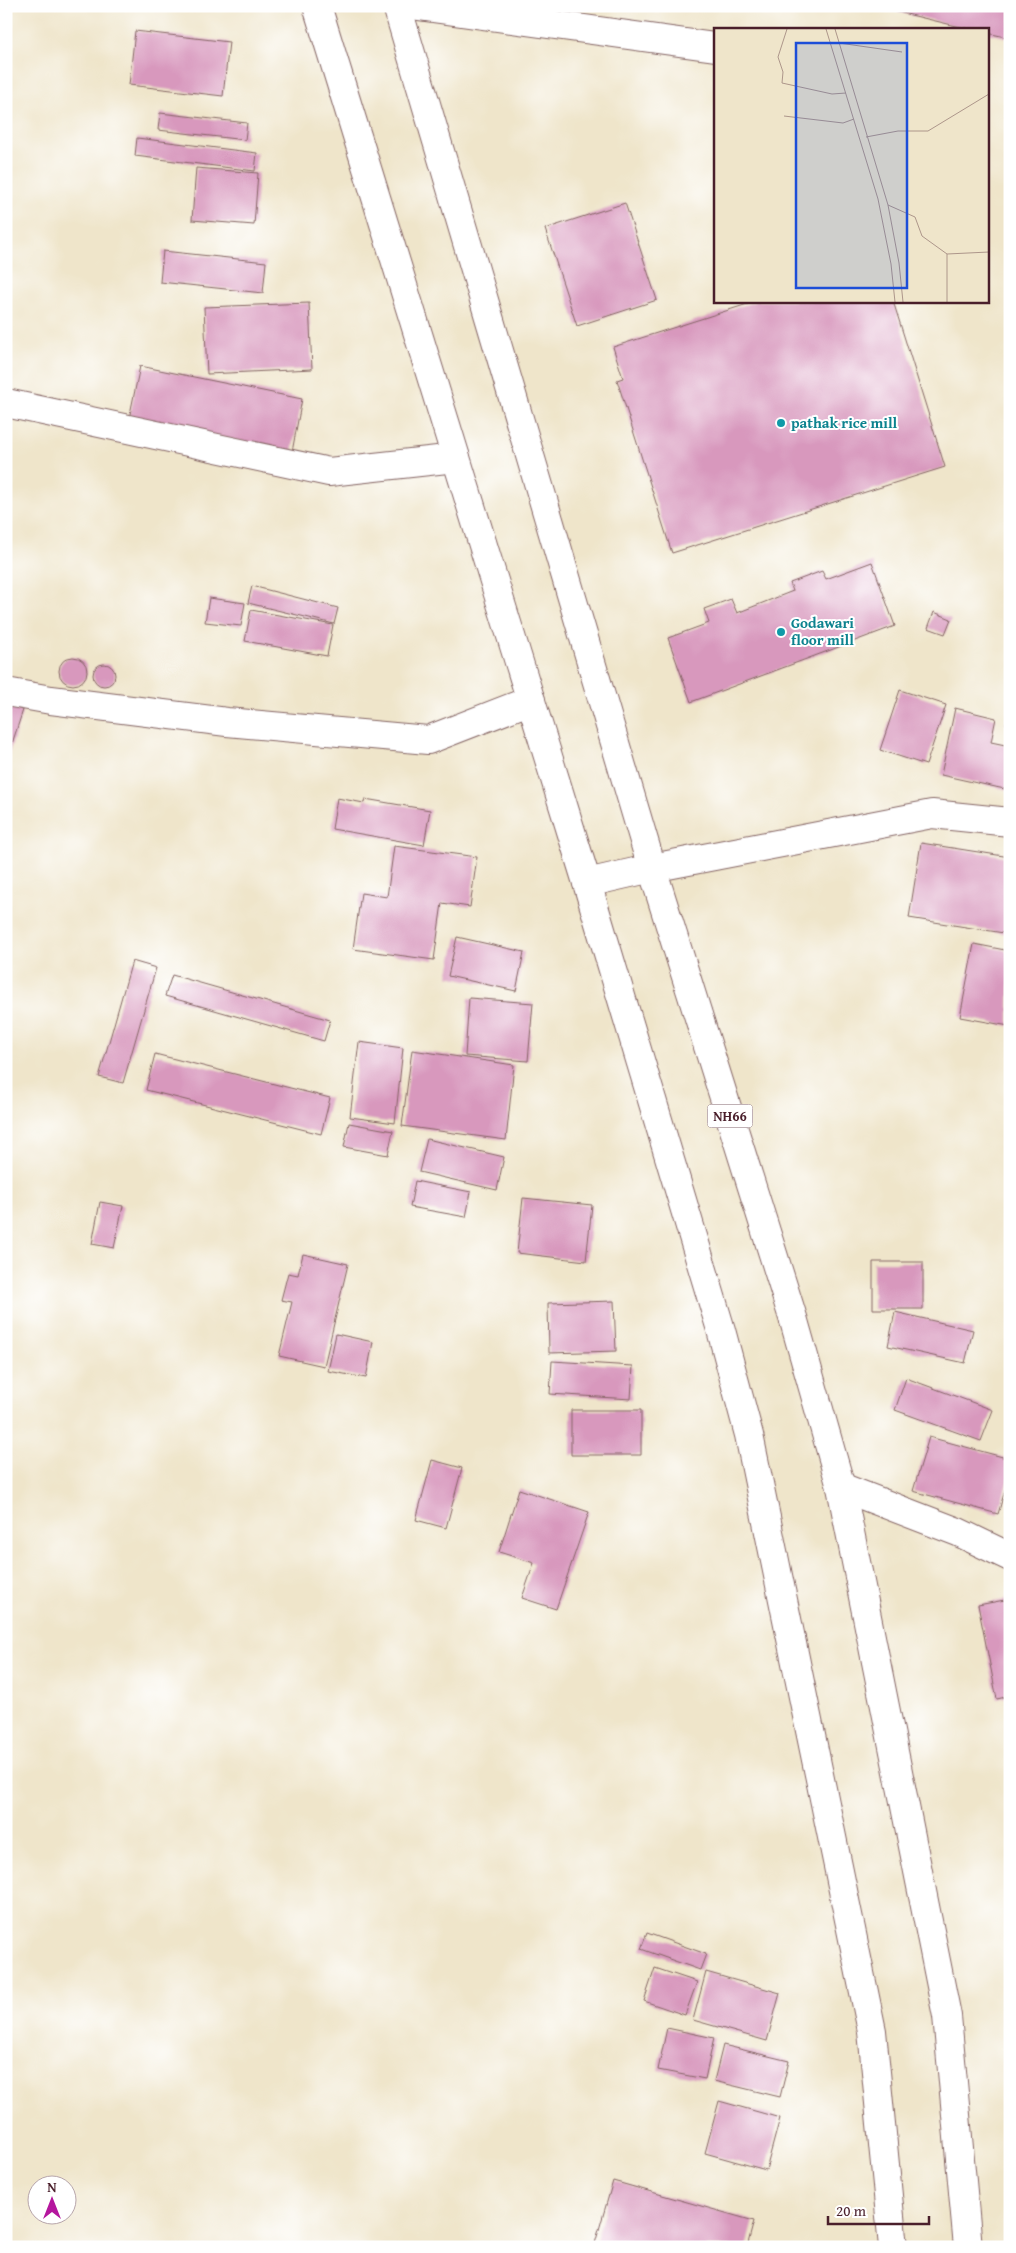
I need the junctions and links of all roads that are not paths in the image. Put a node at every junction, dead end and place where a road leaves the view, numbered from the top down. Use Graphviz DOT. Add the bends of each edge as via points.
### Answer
graph roads {
  1 [pos="317,6"];
  2 [pos="397,6"];
  3 [pos="418,6"];
  4 [pos="714,47"];
  5 [pos="6,403"];
  6 [pos="456,458"];
  7 [pos="6,692"];
  8 [pos="531,700"];
  9 [pos="1010,822"];
  10 [pos="652,868"];
  11 [pos="587,883"];
  12 [pos="841,1487"];
  13 [pos="1010,1557"];
  14 [pos="893,2247"];
  15 [pos="968,2247"];
  1 -- 6 [label="main road"];
  2 -- 10 [label="main road, NH66"];
  3 -- 4 [label="main road"];
  5 -- 6 [label="main road" via="328,472"];
  6 -- 8 [label="main road"];
  7 -- 8 [label="main road" via="227,722 428,740"];
  8 -- 11 [label="main road"];
  9 -- 10 [label="main road" via="932,814"];
  10 -- 11 [label="main road"];
  10 -- 12 [label="main road, NH66" via="791,1311"];
  11 -- 14 [label="main road" via="721,1330 749,1436 872,2031"];
  12 -- 13 [label="main road" via="958,1532"];
  12 -- 15 [label="main road, NH66" via="947,2016"];
}
